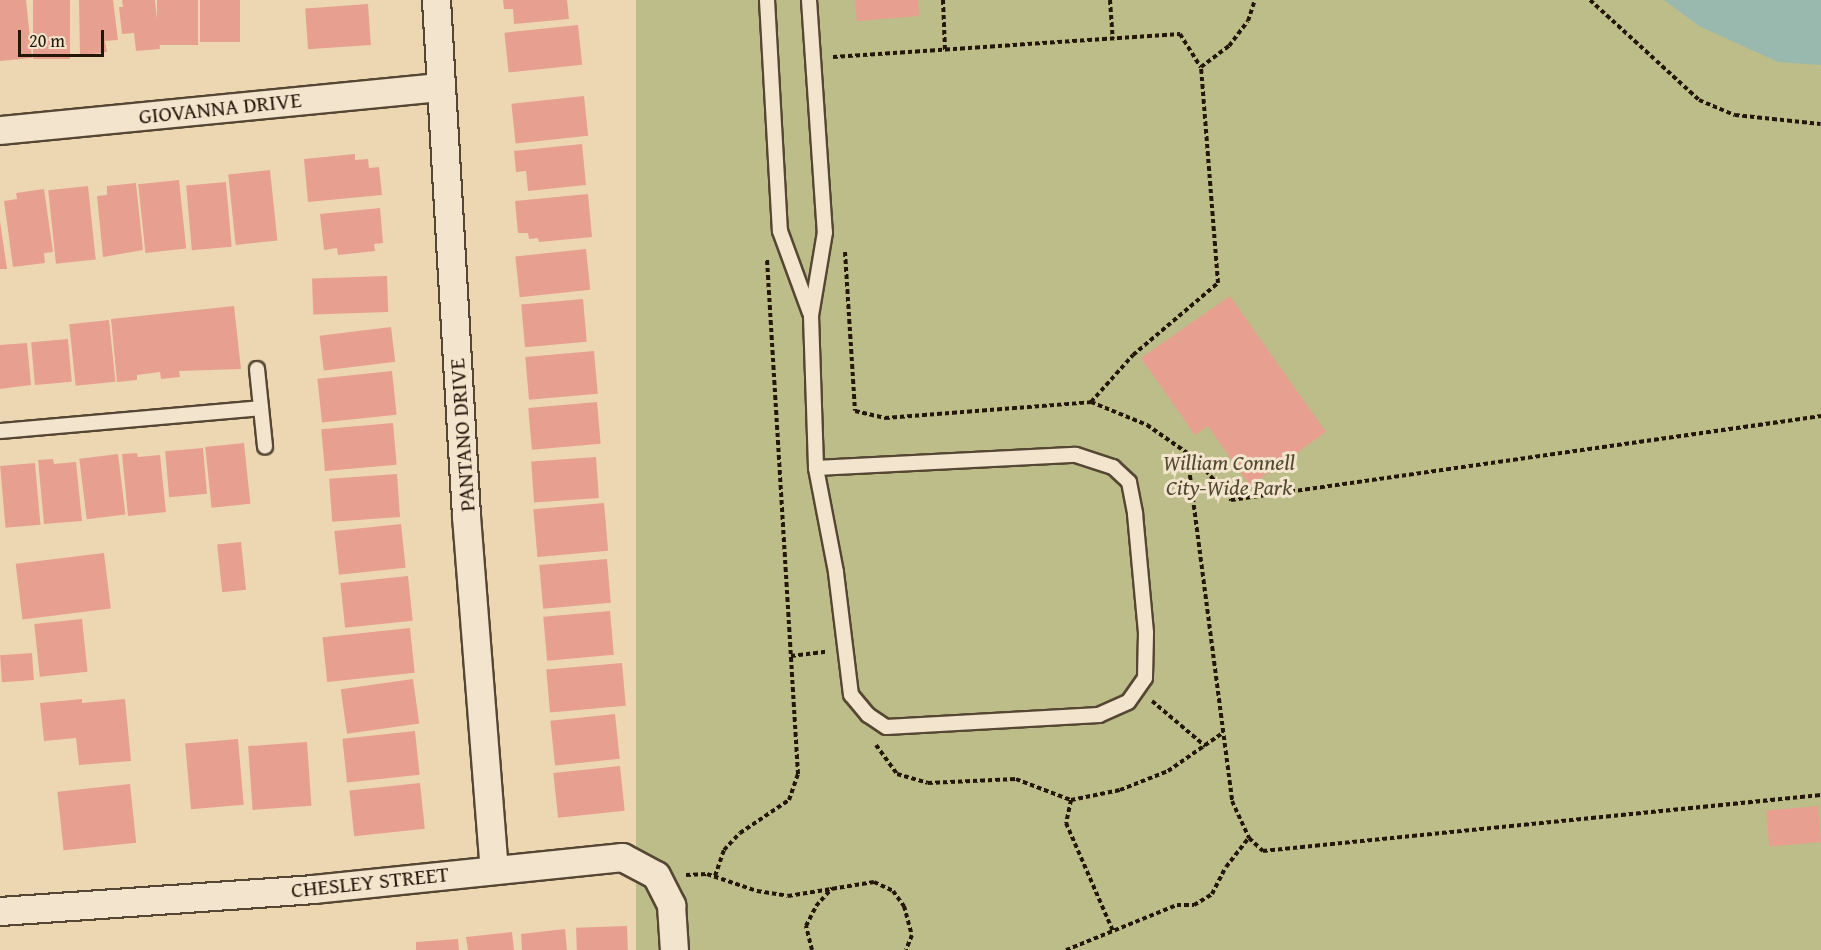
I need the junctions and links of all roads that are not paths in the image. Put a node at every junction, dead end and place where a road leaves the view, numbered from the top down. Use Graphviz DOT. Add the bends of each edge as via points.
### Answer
graph roads {
  1 [pos="436,0"];
  2 [pos="767,0"];
  3 [pos="809,0"];
  4 [pos="441,87"];
  5 [pos="0,130"];
  6 [pos="811,316"];
  7 [pos="256,369"];
  8 [pos="261,408"];
  9 [pos="0,431"];
  10 [pos="265,447"];
  11 [pos="816,468"];
  12 [pos="494,870"];
  13 [pos="0,910"];
  14 [pos="674,950"];
  1 -- 4 [label="street, PANTANO DRIVE"];
  2 -- 6 [label="lane" via="780,231"];
  3 -- 6 [label="lane" via="825,232"];
  4 -- 5 [label="street, GIOVANNA DRIVE"];
  4 -- 12 [label="street, PANTANO DRIVE" via="466,516"];
  6 -- 11 [label="lane"];
  7 -- 8 [label="lane"];
  8 -- 9 [label="lane"];
  8 -- 10 [label="lane"];
  11 -- 11 [label="lane" via="851,695 868,715 886,727 1099,715 1128,702 1145,678 1146,633 1135,514 1129,482 1113,467 1076,455"];
  12 -- 13 [label="street, CHESLEY STREET" via="313,889"];
  12 -- 14 [label="street, CHESLEY STREET" via="622,857 656,875 671,905"];
}
